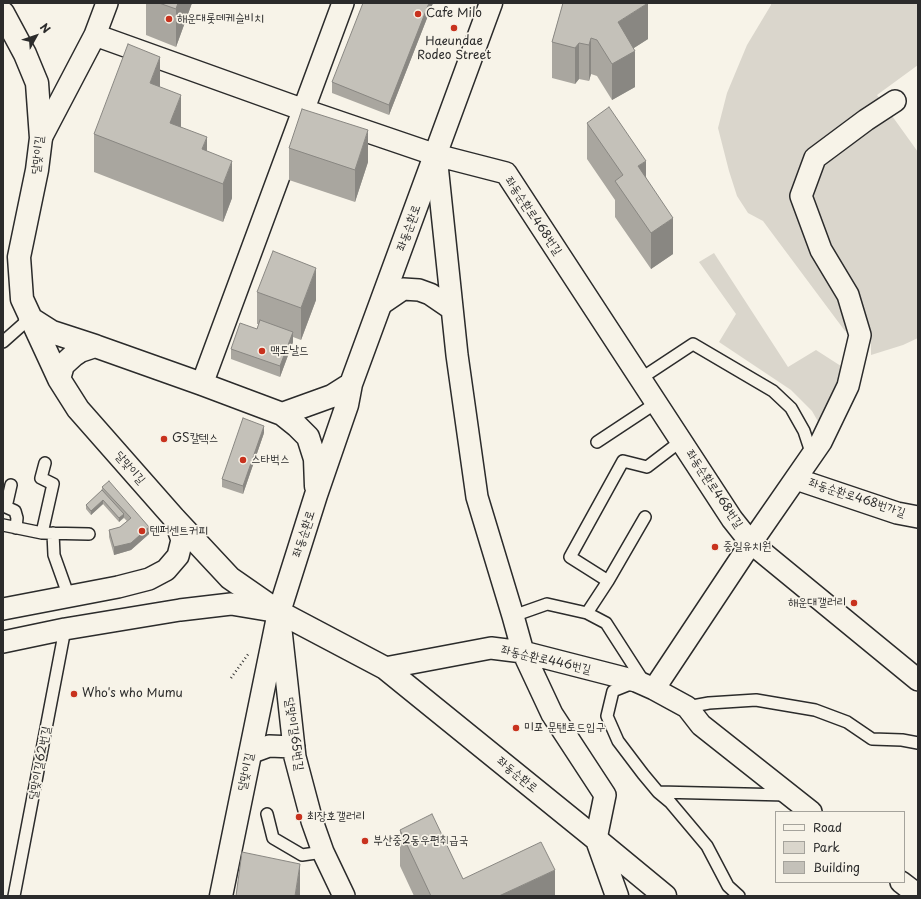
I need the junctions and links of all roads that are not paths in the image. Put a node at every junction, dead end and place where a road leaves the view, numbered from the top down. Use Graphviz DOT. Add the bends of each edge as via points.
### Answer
graph roads {
  1 [pos="107,3"];
  2 [pos="343,3"];
  3 [pos="491,3"];
  4 [pos="3,13"];
  5 [pos="95,35"];
  6 [pos="896,101"];
  7 [pos="304,110"];
  8 [pos="42,138"];
  9 [pos="436,155"];
  10 [pos="381,304"];
  11 [pos="452,309"];
  12 [pos="30,318"];
  13 [pos="3,342"];
  14 [pos="95,346"];
  15 [pos="59,379"];
  16 [pos="640,379"];
  17 [pos="202,384"];
  18 [pos="351,384"];
  19 [pos="656,403"];
  20 [pos="282,414"];
  21 [pos="681,441"];
  22 [pos="597,442"];
  23 [pos="812,455"];
  24 [pos="45,463"];
  25 [pos="796,479"];
  26 [pos="11,485"];
  27 [pos="316,495"];
  28 [pos="645,517"];
  29 [pos="918,517"];
  30 [pos="174,518"];
  31 [pos="3,525"];
  32 [pos="16,528"];
  33 [pos="47,533"];
  34 [pos="89,534"];
  35 [pos="751,543"];
  36 [pos="608,581"];
  37 [pos="69,597"];
  38 [pos="3,609"];
  39 [pos="279,612"];
  40 [pos="588,613"];
  41 [pos="514,616"];
  42 [pos="65,629"];
  43 [pos="3,642"];
  44 [pos="523,652"];
  45 [pos="385,668"];
  46 [pos="916,676"];
  47 [pos="645,686"];
  48 [pos="687,707"];
  49 [pos="918,743"];
  50 [pos="294,747"];
  51 [pos="250,753"];
  52 [pos="658,792"];
  53 [pos="790,795"];
  54 [pos="810,811"];
  55 [pos="267,814"];
  56 [pos="596,839"];
  57 [pos="323,852"];
  58 [pos="902,883"];
  59 [pos="918,895"];
  60 [pos="14,896"];
  61 [pos="221,896"];
  62 [pos="344,896"];
  63 [pos="617,896"];
  64 [pos="665,896"];
  65 [pos="740,896"];
  1 -- 5 [label="street"];
  2 -- 7 [label="street"];
  3 -- 9 [label="main road, 좌동순환로"];
  4 -- 8 [label="main road, 달맞이길" via="37,83"];
  5 -- 7 [label="street, 좌동순환로468번길"];
  5 -- 8 [label="street"];
  6 -- 23 [label="street, 좌동순환로468번가길" via="815,158 801,196 821,250 848,295 860,335 848,386 822,442"];
  7 -- 9 [label="street, 좌동순환로468번길"];
  7 -- 17 [label="street"];
  8 -- 12 [label="main road, 달맞이길" via="19,257 22,299"];
  9 -- 10 [label="main road, 좌동순환로"];
  9 -- 11 [label="street"];
  9 -- 16 [label="street, 좌동순환로468번길" via="506,173"];
  10 -- 11 [label="street" via="402,289 419,290 430,294"];
  10 -- 18 [label="main road, 좌동순환로"];
  11 -- 41 [label="street" via="477,497"];
  12 -- 13 [label="lane"];
  12 -- 14 [label="main road" via="52,332"];
  12 -- 15 [label="main road, 달맞이길"];
  14 -- 15 [label="main road" via="80,351 63,365"];
  14 -- 17 [label="main road"];
  15 -- 30 [label="main road, 달맞이길" via="78,409"];
  16 -- 19 [label="street, 좌동순환로468번길"];
  16 -- 23 [label="lane" via="693,344 772,391 791,408 804,431"];
  17 -- 20 [label="main road"];
  18 -- 20 [label="main road" via="332,396"];
  18 -- 27 [label="main road, 좌동순환로" via="347,405"];
  19 -- 21 [label="street, 좌동순환로468번길"];
  19 -- 22 [label="lane"];
  20 -- 27 [label="main road" via="308,437 315,459"];
  21 -- 35 [label="street, 좌동순환로468번길"];
  21 -- 36 [label="lane, 좌동순환로468번길" via="647,467 623,461 570,557"];
  23 -- 25 [label="street, 좌동순환로468번가길"];
  24 -- 33 [label="lane" via="41,478 53,484"];
  25 -- 29 [label="street, 좌동순환로468번가길" via="897,513"];
  25 -- 35 [label="street, 좌동순환로468번가길"];
  26 -- 32 [label="lane" via="6,507 15,511 18,518"];
  27 -- 39 [label="main road, 좌동순환로"];
  28 -- 36 [label="lane"];
  30 -- 37 [label="street" via="182,540 178,556 166,570 149,580"];
  30 -- 39 [label="main road, 달맞이길" via="230,578"];
  31 -- 32 [label="lane"];
  32 -- 33 [label="lane"];
  33 -- 34 [label="lane"];
  33 -- 37 [label="lane"];
  35 -- 46 [label="street, 좌동순환로468번길"];
  35 -- 47 [label="street"];
  36 -- 40 [label="lane"];
  37 -- 38 [label="street"];
  39 -- 42 [label="street" via="231,604"];
  39 -- 45 [label="main road, 좌동순환로"];
  39 -- 50 [label="street, 달맞이길65번길"];
  39 -- 51 [label="main road, 달맞이길"];
  40 -- 41 [label="lane, 좌동순환로446번길" via="547,604"];
  40 -- 47 [label="lane, 좌동순환로446번길" via="606,623"];
  41 -- 44 [label="street"];
  42 -- 43 [label="street"];
  42 -- 60 [label="lane, 달맞이길62번길"];
  44 -- 45 [label="street, 좌동순환로446번길" via="491,648"];
  44 -- 47 [label="street, 좌동순환로446번길"];
  44 -- 56 [label="street" via="552,714 605,795"];
  45 -- 56 [label="main road, 좌동순환로"];
  47 -- 48 [label="street, 좌동순환로446번길"];
  47 -- 52 [label="lane" via="613,691 607,716 618,741"];
  48 -- 49 [label="lane" via="756,700 815,710 847,722 872,740"];
  48 -- 53 [label="street, 좌동순환로446번길" via="701,725"];
  50 -- 51 [label="street" via="269,746"];
  50 -- 57 [label="street, 달맞이길65번길" via="312,821"];
  51 -- 61 [label="main road, 달맞이길"];
  52 -- 53 [label="lane"];
  52 -- 65 [label="lane" via="670,802 707,846 728,886"];
  53 -- 54 [label="street, 좌동순환로446번길"];
  55 -- 57 [label="lane" via="273,838 302,855"];
  56 -- 63 [label="main road"];
  56 -- 64 [label="main road, 좌동순환로"];
  57 -- 62 [label="street, 달맞이길65번길"];
  58 -- 59 [label="street"];
}
